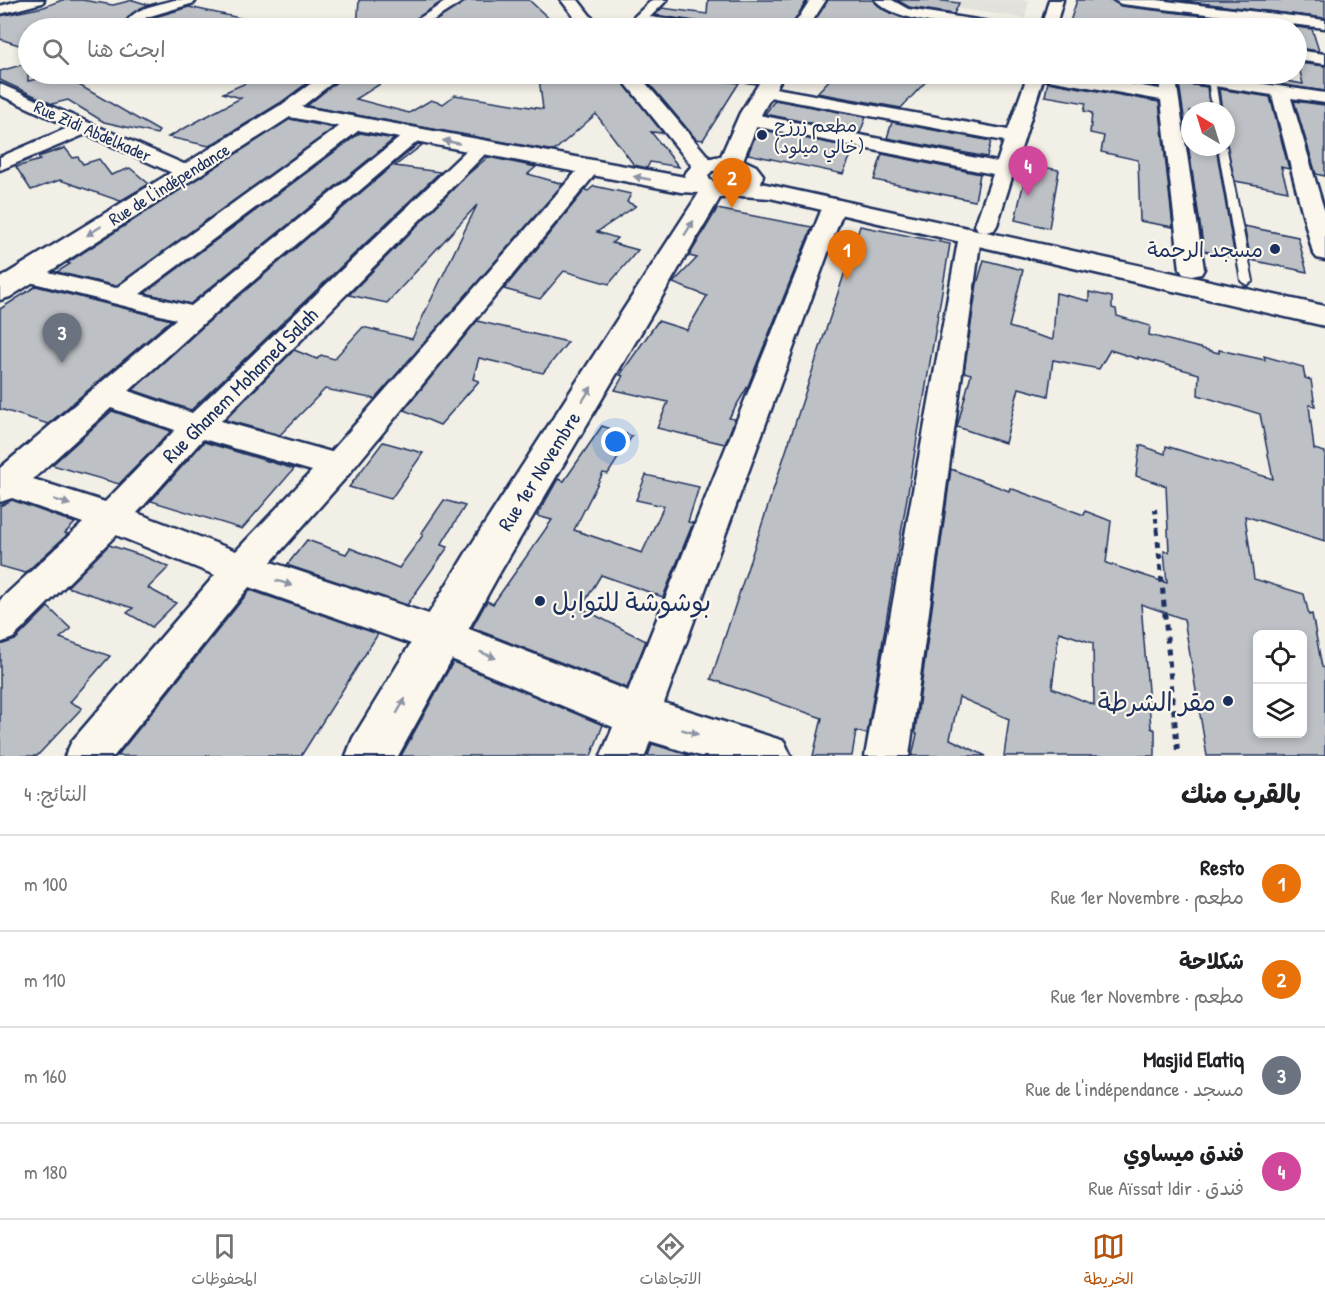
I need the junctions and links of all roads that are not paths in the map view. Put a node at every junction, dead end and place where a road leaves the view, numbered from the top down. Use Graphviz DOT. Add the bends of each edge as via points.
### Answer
graph roads {
  1 [pos="37,0"];
  2 [pos="189,0"];
  3 [pos="458,0"];
  4 [pos="569,0"];
  5 [pos="660,0"];
  6 [pos="818,0"];
  7 [pos="882,0"];
  8 [pos="1056,0"];
  9 [pos="1121,0"];
  10 [pos="1160,7"];
  11 [pos="1314,8"];
  12 [pos="0,10"];
  13 [pos="135,18"];
  14 [pos="428,18"];
  15 [pos="584,18"];
  16 [pos="641,18"];
  17 [pos="806,18"];
  18 [pos="936,18"];
  19 [pos="1051,18"];
  20 [pos="1250,18"];
  21 [pos="1307,25"];
  22 [pos="1324,27"];
  23 [pos="1307,57"];
  24 [pos="1325,59"];
  25 [pos="321,84"];
  26 [pos="637,84"];
  27 [pos="768,84"];
  28 [pos="778,84"];
  29 [pos="1035,84"];
  30 [pos="1098,84"];
  31 [pos="1168,84"];
  32 [pos="1212,84"];
  33 [pos="1232,84"];
  34 [pos="1280,91"];
  35 [pos="4,94"];
  36 [pos="1170,96"];
  37 [pos="1325,98"];
  38 [pos="1214,102"];
  39 [pos="286,110"];
  40 [pos="748,119"];
  41 [pos="355,124"];
  42 [pos="85,128"];
  43 [pos="415,135"];
  44 [pos="1016,137"];
  45 [pos="481,147"];
  46 [pos="1225,156"];
  47 [pos="0,164"];
  48 [pos="590,168"];
  49 [pos="1005,170"];
  50 [pos="186,172"];
  51 [pos="722,177"];
  52 [pos="834,206"];
  53 [pos="978,231"];
  54 [pos="1325,253"];
  55 [pos="1192,269"];
  56 [pos="27,274"];
  57 [pos="1247,281"];
  58 [pos="0,291"];
  59 [pos="120,297"];
  60 [pos="1325,298"];
  61 [pos="196,316"];
  62 [pos="1325,316"];
  63 [pos="107,394"];
  64 [pos="196,426"];
  65 [pos="337,466"];
  66 [pos="2,484"];
  67 [pos="111,518"];
  68 [pos="242,569"];
  69 [pos="0,625"];
  70 [pos="441,636"];
  71 [pos="638,716"];
  72 [pos="87,756"];
  73 [pos="371,756"];
  74 [pos="623,756"];
  75 [pos="769,756"];
  76 [pos="887,756"];
  1 -- 12 [label="street"];
  2 -- 13 [label="street"];
  3 -- 14 [label="street"];
  4 -- 15 [label="main road"];
  5 -- 16 [label="street"];
  6 -- 17 [label="main road"];
  7 -- 18 [label="street" via="903,13"];
  8 -- 19 [label="street"];
  9 -- 10 [label="street"];
  10 -- 20 [label="street"];
  11 -- 22 [label="street"];
  21 -- 22 [label="street"];
  23 -- 24 [label="street"];
  25 -- 39 [label="street, Rue de l'indépendance"];
  26 -- 51 [label="main road"];
  27 -- 40 [label="main road, Rue 1er Novembre"];
  28 -- 44 [label="street"];
  29 -- 44 [label="street"];
  30 -- 36 [label="street"];
  31 -- 36 [label="street"];
  32 -- 38 [label="lane"];
  33 -- 34 [label="street"];
  34 -- 37 [label="street"];
  34 -- 54 [label="street"];
  35 -- 42 [label="street, Rue Zidi Abdelkader"];
  36 -- 55 [label="street"];
  39 -- 41 [label="main road"];
  39 -- 50 [label="main road, Rue de l'indépendance"];
  40 -- 49 [label="street"];
  40 -- 51 [label="main road, Rue 1er Novembre"];
  41 -- 43 [label="main road"];
  41 -- 59 [label="street"];
  42 -- 47 [label="street"];
  42 -- 50 [label="street, Rue Zidi Abdelkader"];
  45 -- 43 [label="main road, one-way"];
  43 -- 61 [label="street"];
  44 -- 49 [label="street"];
  45 -- 48 [label="main road"];
  45 -- 64 [label="street, Rue Ghanem Mohamed Salah"];
  46 -- 57 [label="lane"];
  51 -- 48 [label="main road, one-way" via="681,185"];
  48 -- 65 [label="street"];
  49 -- 53 [label="street"];
  50 -- 56 [label="main road, Rue de l'indépendance, one-way"];
  51 -- 52 [label="main road"];
  51 -- 53 [label="main road" via="771,180"];
  70 -- 51 [label="main road, Rue 1er Novembre, one-way"];
  52 -- 53 [label="main road"];
  52 -- 71 [label="street"];
  53 -- 55 [label="main road"];
  53 -- 62 [label="main road"];
  53 -- 76 [label="street"];
  55 -- 57 [label="main road"];
  56 -- 58 [label="main road, Rue de l'indépendance"];
  56 -- 59 [label="street"];
  57 -- 60 [label="main road"];
  59 -- 61 [label="street"];
  61 -- 63 [label="street"];
  63 -- 64 [label="street"];
  63 -- 66 [label="street"];
  64 -- 65 [label="street"];
  64 -- 67 [label="street, Rue Ghanem Mohamed Salah"];
  65 -- 68 [label="street"];
  66 -- 67 [label="street, one-way"];
  67 -- 68 [label="street"];
  67 -- 69 [label="street, Rue Ghanem Mohamed Salah"];
  68 -- 70 [label="street, one-way"];
  68 -- 72 [label="street"];
  70 -- 71 [label="street, one-way"];
  73 -- 70 [label="main road, Rue 1er Novembre, one-way"];
  71 -- 74 [label="street"];
  71 -- 75 [label="street, one-way"];
}
